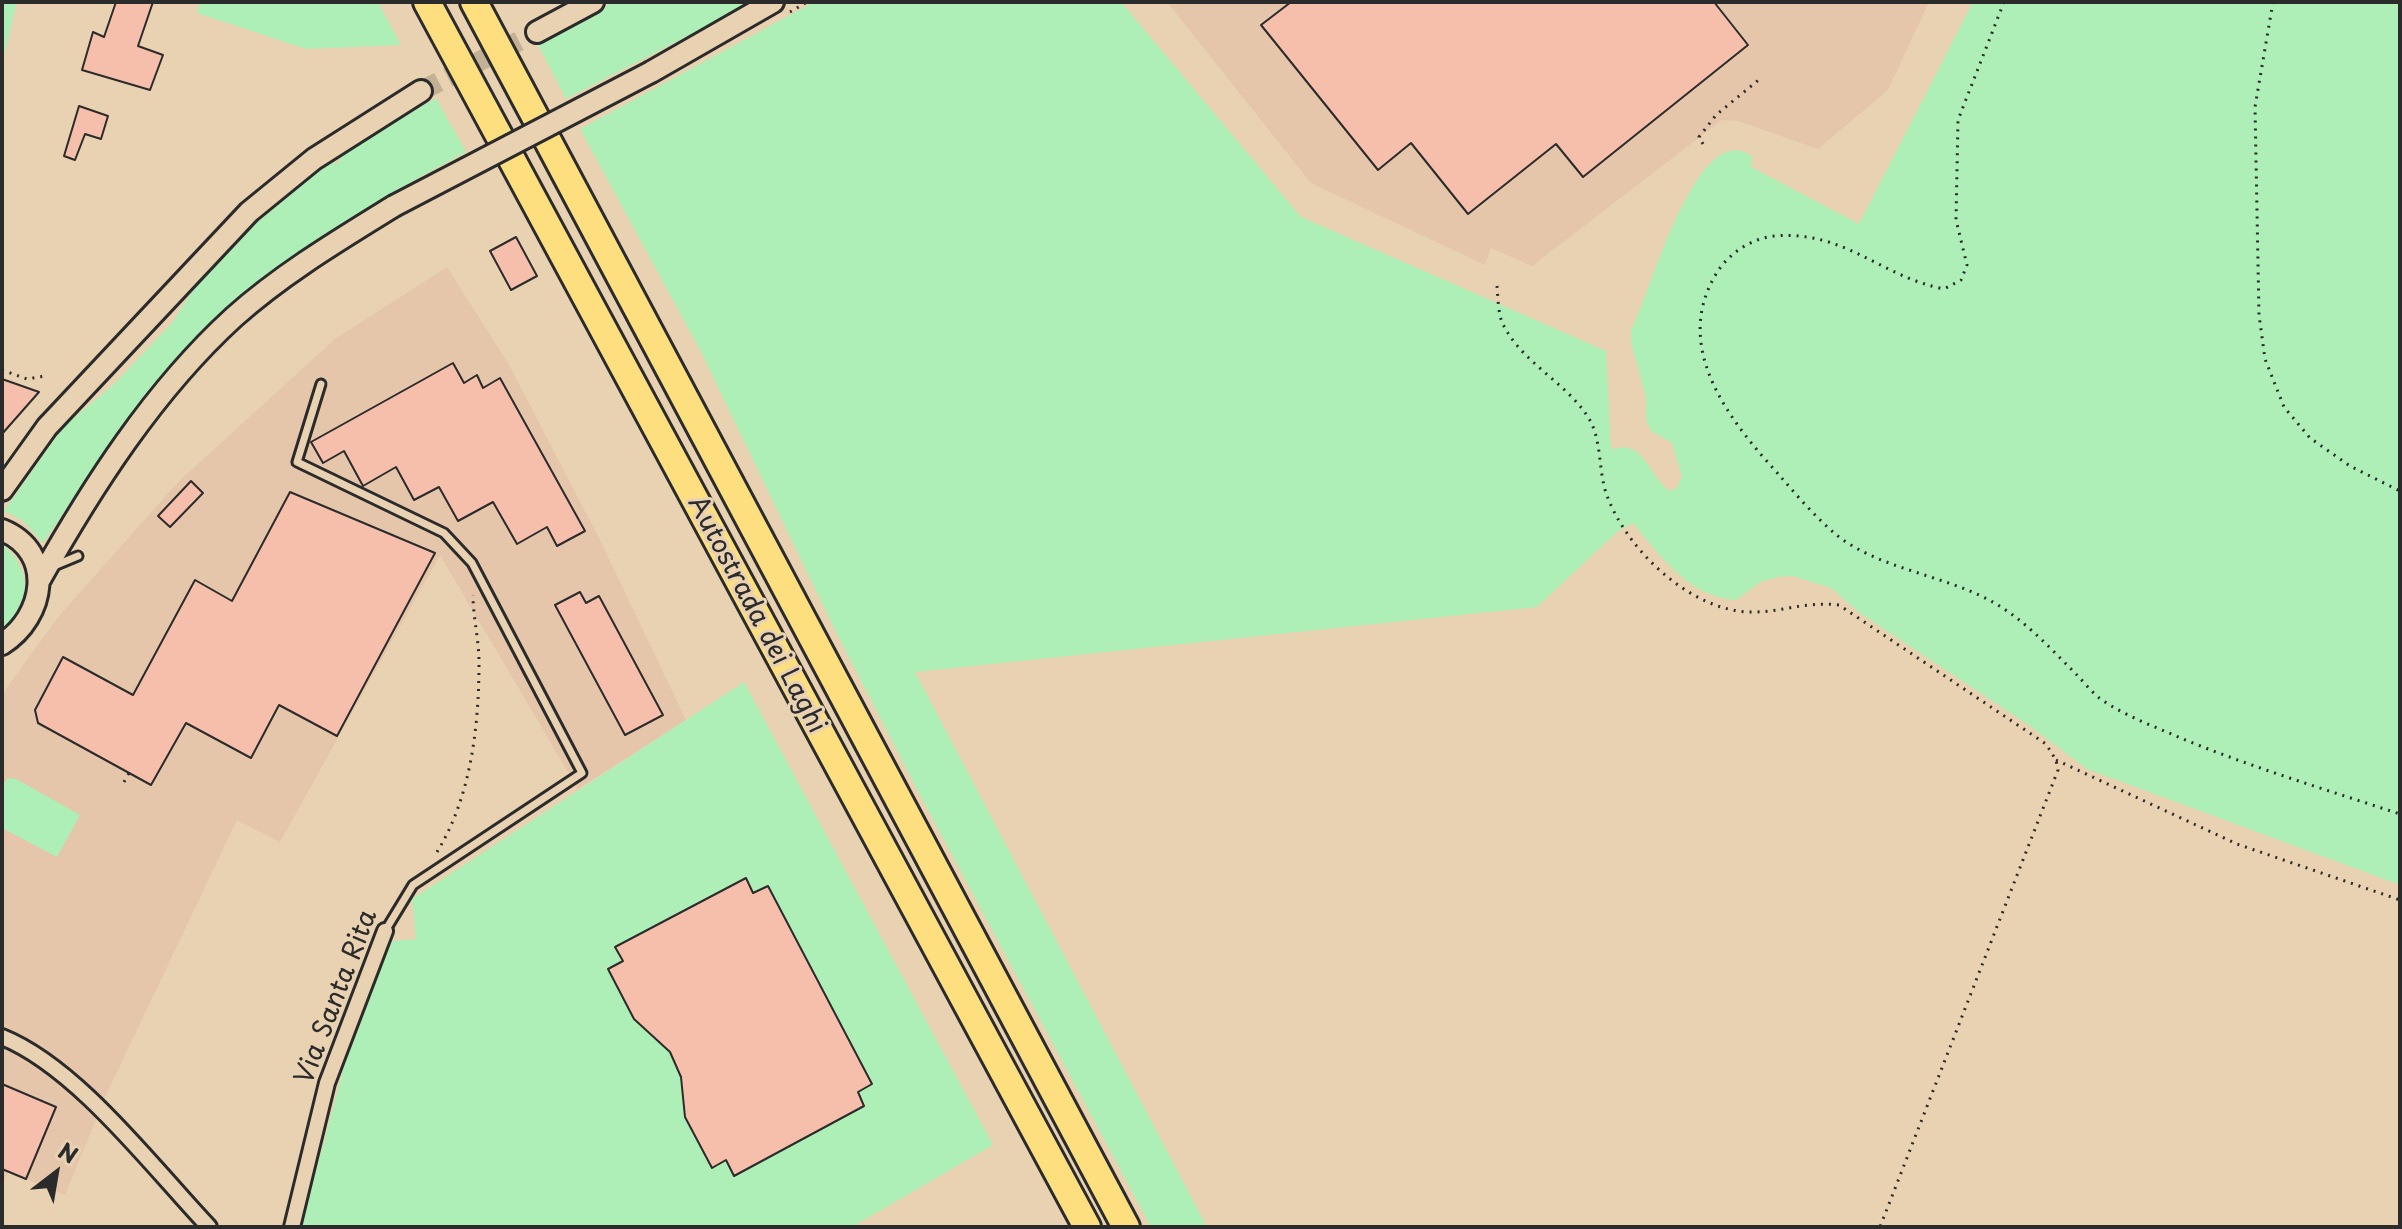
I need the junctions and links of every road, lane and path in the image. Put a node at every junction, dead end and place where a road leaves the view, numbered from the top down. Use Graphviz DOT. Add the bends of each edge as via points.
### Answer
graph roads {
  1 [pos="427,2"];
  2 [pos="474,2"];
  3 [pos="593,2"];
  4 [pos="773,2"];
  5 [pos="2004,2"];
  6 [pos="2273,2"];
  7 [pos="537,32"];
  8 [pos="1761,78"];
  9 [pos="421,91"];
  10 [pos="1703,144"];
  11 [pos="1497,286"];
  12 [pos="2,370"];
  13 [pos="45,376"];
  14 [pos="321,384"];
  15 [pos="2,490"];
  16 [pos="2400,491"];
  17 [pos="2,530"];
  18 [pos="78,556"];
  19 [pos="472,563"];
  20 [pos="42,576"];
  21 [pos="2,644"];
  22 [pos="2056,760"];
  23 [pos="129,773"];
  24 [pos="124,782"];
  25 [pos="2400,814"];
  26 [pos="413,885"];
  27 [pos="2400,900"];
  28 [pos="385,931"];
  29 [pos="2,1037"];
  30 [pos="209,1227"];
  31 [pos="292,1227"];
  32 [pos="1087,1227"];
  33 [pos="1126,1227"];
  34 [pos="1880,1227"];
  1 -- 32 [label="highway, Autostrada dei Laghi"];
  2 -- 33 [label="highway, Autostrada dei Laghi"];
  3 -- 7 [label="main road"];
  4 -- 20 [label="main road, bridge" via="394,206 322,250 234,317 163,392 73,517"];
  5 -- 25 [label="path" via="1958,120 1956,220 1967,265 1961,280 1944,289 1918,284 1816,236 1770,237 1746,245 1726,259 1705,295 1701,339 1713,386 1760,454 1839,536 2011,613 2100,698 2138,720 2250,767"];
  6 -- 16 [label="path" via="2255,107 2259,315 2265,359 2284,407 2310,438"];
  8 -- 10 [label="path" via="1709,123 1699,137"];
  9 -- 15 [label="main road" via="314,159 249,212 47,427"];
  11 -- 22 [label="path" via="1502,321 1527,356 1588,417 1606,492 1623,528 1652,563 1713,605 1749,612 1811,602 1839,605 2046,744"];
  12 -- 13 [label="path" via="27,379"];
  14 -- 19 [label="lane" via="297,462 444,533"];
  17 -- 20 [label="main road" via="23,545"];
  18 -- 20 [label="lane"];
  19 -- 26 [label="path" via="479,660 472,752 460,806"];
  19 -- 26 [label="lane, Via Santa Rita" via="582,773"];
  20 -- 21 [label="main road" via="31,619"];
  22 -- 27 [label="path" via="2237,844"];
  22 -- 34 [label="path" via="2058,770"];
  23 -- 24 [label="path"];
  26 -- 28 [label="lane, Via Santa Rita"];
  28 -- 31 [label="street, Via Santa Rita" via="327,1083"];
  29 -- 30 [label="street" via="45,1061 75,1086"];
}
